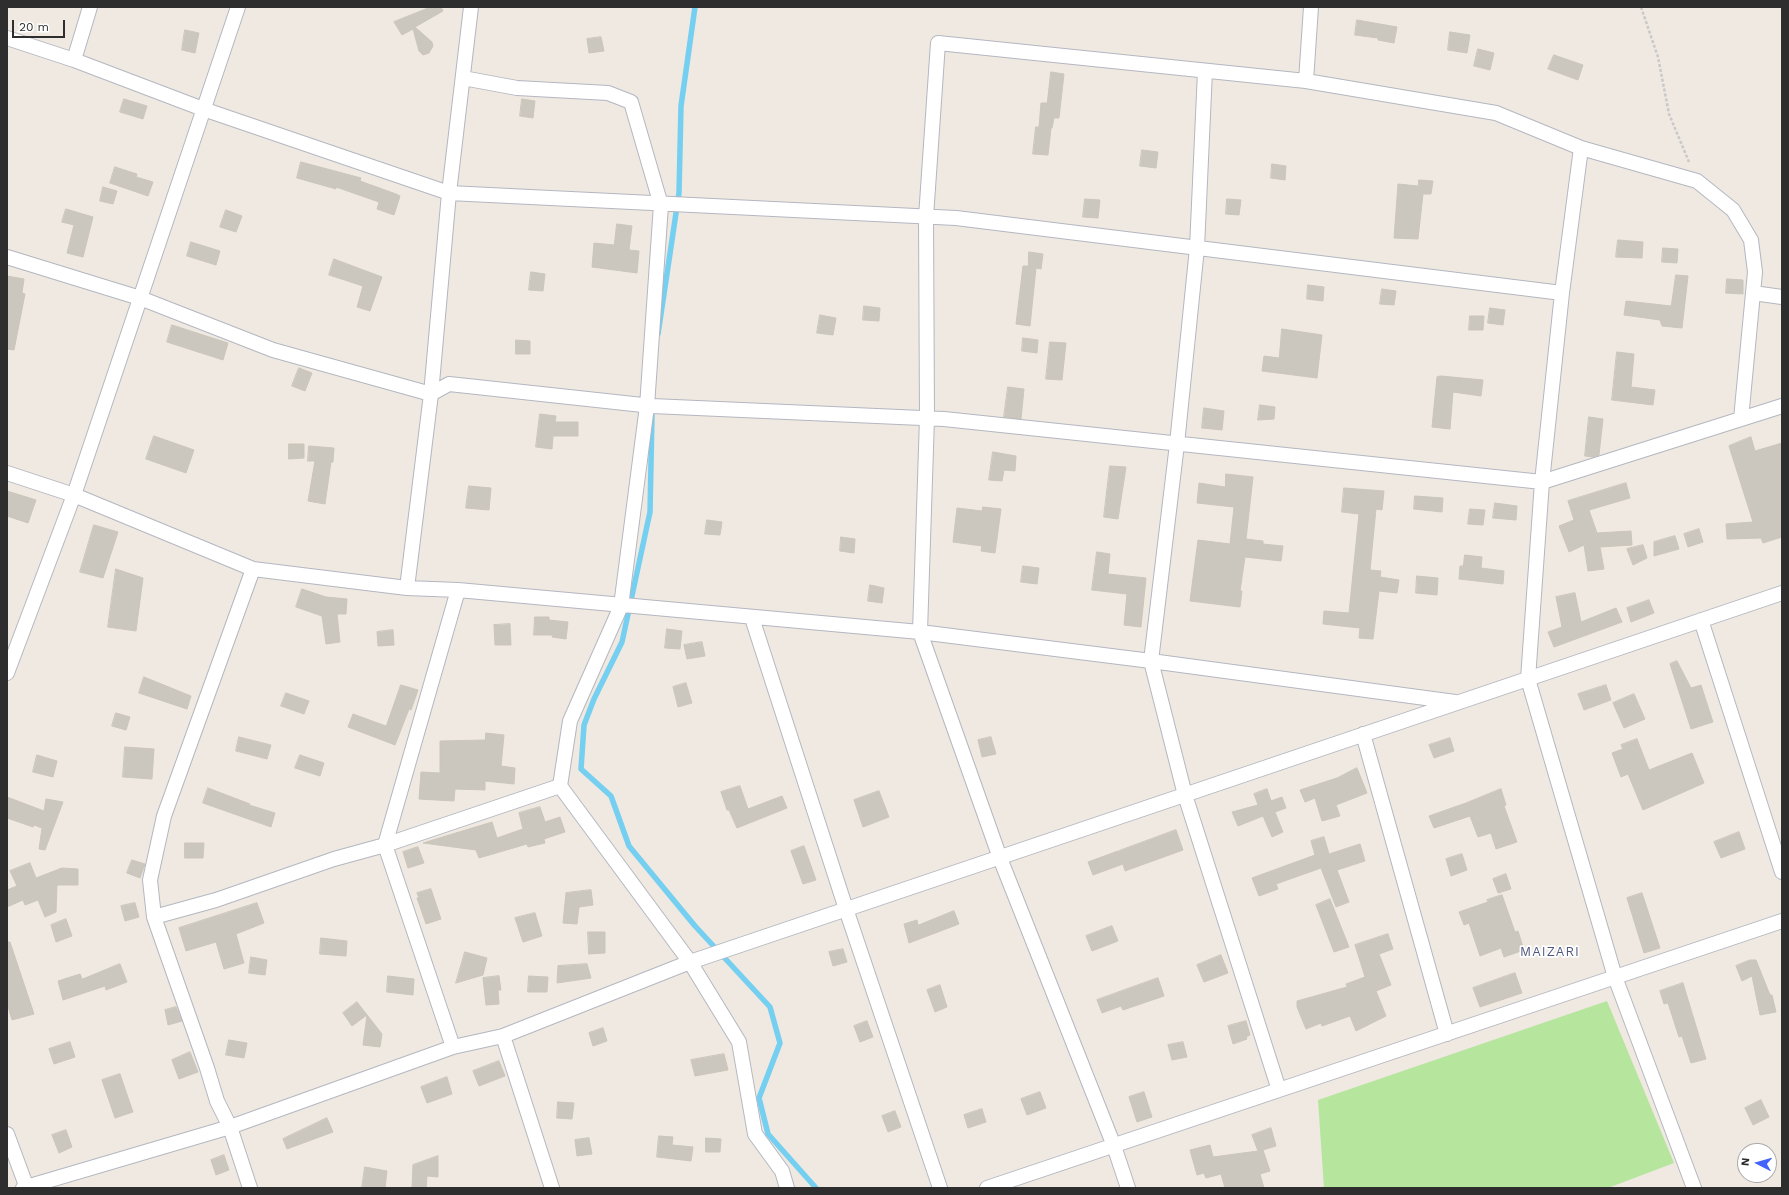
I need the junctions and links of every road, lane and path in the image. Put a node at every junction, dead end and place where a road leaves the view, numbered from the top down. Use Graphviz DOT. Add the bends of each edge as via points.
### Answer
graph roads {
  1 [pos="90,7"];
  2 [pos="238,7"];
  3 [pos="471,7"];
  4 [pos="1311,7"];
  5 [pos="1641,7"];
  6 [pos="7,38"];
  7 [pos="74,60"];
  8 [pos="1205,71"];
  9 [pos="463,78"];
  10 [pos="1306,81"];
  11 [pos="203,109"];
  12 [pos="1581,148"];
  13 [pos="1696,180"];
  14 [pos="449,194"];
  15 [pos="661,205"];
  16 [pos="926,216"];
  17 [pos="1198,248"];
  18 [pos="7,257"];
  19 [pos="1562,293"];
  20 [pos="1753,293"];
  21 [pos="1782,297"];
  22 [pos="140,298"];
  23 [pos="431,394"];
  24 [pos="647,406"];
  25 [pos="1782,406"];
  26 [pos="928,418"];
  27 [pos="1741,419"];
  28 [pos="1177,444"];
  29 [pos="7,473"];
  30 [pos="1542,482"];
  31 [pos="74,496"];
  32 [pos="253,568"];
  33 [pos="407,588"];
  34 [pos="458,590"];
  35 [pos="1782,593"];
  36 [pos="621,606"];
  37 [pos="752,618"];
  38 [pos="1701,620"];
  39 [pos="920,632"];
  40 [pos="1151,661"];
  41 [pos="7,673"];
  42 [pos="1528,679"];
  43 [pos="1458,703"];
  44 [pos="1363,734"];
  45 [pos="560,786"];
  46 [pos="1186,795"];
  47 [pos="385,845"];
  48 [pos="1000,858"];
  49 [pos="1782,872"];
  50 [pos="846,909"];
  51 [pos="154,917"];
  52 [pos="1782,921"];
  53 [pos="690,962"];
  54 [pos="1615,977"];
  55 [pos="1446,1034"];
  56 [pos="503,1036"];
  57 [pos="453,1047"];
  58 [pos="1278,1090"];
  59 [pos="230,1127"];
  60 [pos="7,1134"];
  61 [pos="1114,1146"];
  62 [pos="547,1187"];
  63 [pos="25,1188"];
  64 [pos="250,1188"];
  65 [pos="787,1188"];
  66 [pos="940,1188"];
  67 [pos="987,1188"];
  68 [pos="1128,1188"];
  69 [pos="1694,1188"];
  1 -- 7 [label="street"];
  2 -- 11 [label="street"];
  3 -- 9 [label="street"];
  4 -- 10 [label="street"];
  5 -- 13 [label="path" via="1658,57 1669,114"];
  6 -- 7 [label="street"];
  7 -- 11 [label="street"];
  8 -- 10 [label="street"];
  8 -- 16 [label="street" via="938,43"];
  8 -- 17 [label="street"];
  9 -- 14 [label="street"];
  9 -- 15 [label="street" via="517,88 608,93 631,102"];
  10 -- 12 [label="street" via="1496,113"];
  11 -- 14 [label="street"];
  11 -- 22 [label="street"];
  12 -- 13 [label="street"];
  12 -- 19 [label="street"];
  13 -- 20 [label="street" via="1733,210 1750,240 1755,272"];
  14 -- 15 [label="street"];
  14 -- 23 [label="street"];
  15 -- 16 [label="street"];
  15 -- 24 [label="street"];
  16 -- 17 [label="street"];
  16 -- 26 [label="street"];
  17 -- 19 [label="street"];
  17 -- 28 [label="street"];
  18 -- 22 [label="street"];
  19 -- 30 [label="street"];
  20 -- 21 [label="street"];
  20 -- 27 [label="street"];
  22 -- 23 [label="street" via="273,350"];
  22 -- 31 [label="street"];
  23 -- 24 [label="street" via="449,384"];
  23 -- 33 [label="street"];
  24 -- 26 [label="street"];
  24 -- 36 [label="street"];
  25 -- 27 [label="street"];
  26 -- 28 [label="street"];
  26 -- 39 [label="street"];
  27 -- 30 [label="street"];
  28 -- 30 [label="street"];
  28 -- 40 [label="street"];
  29 -- 31 [label="street"];
  30 -- 42 [label="street"];
  31 -- 32 [label="street"];
  31 -- 41 [label="street"];
  32 -- 33 [label="street"];
  32 -- 51 [label="street" via="164,816 150,880"];
  33 -- 34 [label="street"];
  34 -- 36 [label="street"];
  34 -- 47 [label="street"];
  35 -- 38 [label="street"];
  36 -- 37 [label="street"];
  36 -- 45 [label="street" via="570,721"];
  37 -- 39 [label="street"];
  37 -- 50 [label="street"];
  38 -- 42 [label="street"];
  38 -- 49 [label="street"];
  39 -- 40 [label="street"];
  39 -- 48 [label="street"];
  40 -- 43 [label="street"];
  40 -- 46 [label="street"];
  42 -- 43 [label="street"];
  42 -- 54 [label="street"];
  43 -- 44 [label="street"];
  44 -- 46 [label="street"];
  44 -- 55 [label="street"];
  45 -- 47 [label="street"];
  45 -- 53 [label="street"];
  46 -- 48 [label="street"];
  46 -- 58 [label="street"];
  47 -- 51 [label="street" via="334,859 216,900"];
  47 -- 57 [label="street"];
  48 -- 50 [label="street"];
  48 -- 61 [label="street"];
  50 -- 53 [label="street"];
  50 -- 66 [label="street"];
  51 -- 59 [label="street" via="207,1068 216,1101"];
  52 -- 54 [label="street"];
  53 -- 56 [label="street"];
  53 -- 65 [label="street" via="739,1042 755,1134 782,1172"];
  54 -- 55 [label="street"];
  54 -- 69 [label="street"];
  55 -- 58 [label="street"];
  56 -- 57 [label="street"];
  56 -- 62 [label="street"];
  57 -- 59 [label="street"];
  58 -- 61 [label="street"];
  59 -- 63 [label="street"];
  59 -- 64 [label="street"];
  60 -- 63 [label="street"];
  61 -- 67 [label="street"];
  61 -- 68 [label="street"];
}
